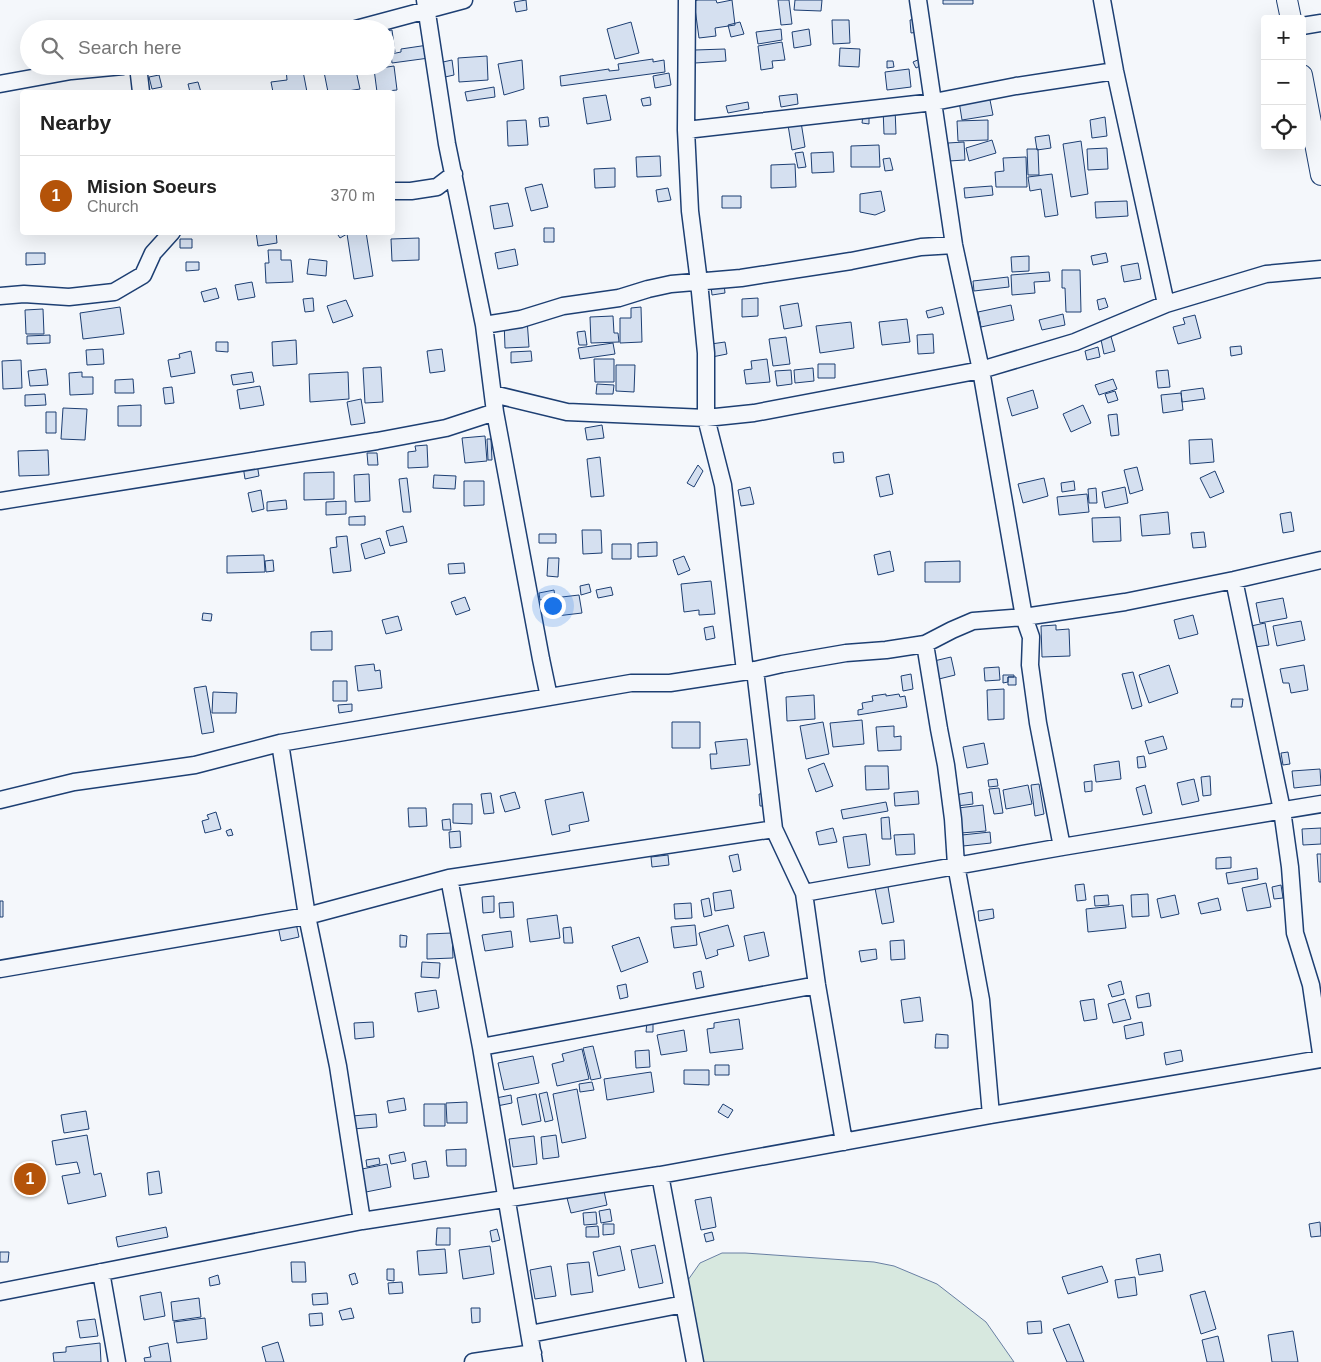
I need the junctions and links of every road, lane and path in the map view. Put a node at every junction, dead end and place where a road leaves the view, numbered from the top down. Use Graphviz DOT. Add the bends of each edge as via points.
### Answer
graph roads {
  1 [pos="464,0"];
  2 [pos="687,0"];
  3 [pos="918,0"];
  4 [pos="1102,0"];
  5 [pos="1287,0"];
  6 [pos="426,5"];
  7 [pos="1290,15"];
  8 [pos="382,20"];
  9 [pos="1321,23"];
  10 [pos="1306,25"];
  11 [pos="1115,71"];
  12 [pos="49,75"];
  13 [pos="139,75"];
  14 [pos="0,84"];
  15 [pos="141,90"];
  16 [pos="1306,96"];
  17 [pos="934,102"];
  18 [pos="686,130"];
  19 [pos="454,174"];
  20 [pos="1321,175"];
  21 [pos="395,191"];
  22 [pos="169,235"];
  23 [pos="954,245"];
  24 [pos="1321,269"];
  25 [pos="699,282"];
  26 [pos="0,296"];
  27 [pos="1166,304"];
  28 [pos="484,325"];
  29 [pos="980,370"];
  30 [pos="493,394"];
  31 [pos="495,412"];
  32 [pos="706,418"];
  33 [pos="0,501"];
  34 [pos="1321,560"];
  35 [pos="1234,580"];
  36 [pos="1024,617"];
  37 [pos="925,644"];
  38 [pos="750,670"];
  39 [pos="549,697"];
  40 [pos="280,743"];
  41 [pos="0,800"];
  42 [pos="1321,804"];
  43 [pos="1282,810"];
  44 [pos="774,829"];
  45 [pos="1062,847"];
  46 [pos="956,865"];
  47 [pos="449,878"];
  48 [pos="804,893"];
  49 [pos="307,916"];
  50 [pos="0,969"];
  51 [pos="817,985"];
  52 [pos="482,1047"];
  53 [pos="1321,1053"];
  54 [pos="1321,1059"];
  55 [pos="990,1115"];
  56 [pos="844,1142"];
  57 [pos="660,1175"];
  58 [pos="508,1198"];
  59 [pos="362,1221"];
  60 [pos="101,1272"];
  61 [pos="0,1292"];
  62 [pos="684,1304"];
  63 [pos="530,1334"];
  64 [pos="533,1358"];
  65 [pos="117,1362"];
  66 [pos="473,1362"];
  67 [pos="694,1362"];
  1 -- 6 [label="street"];
  2 -- 18 [label="street"];
  3 -- 17 [label="street"];
  4 -- 11 [label="street"];
  5 -- 7 [label="main road"];
  6 -- 8 [label="street"];
  6 -- 19 [label="street"];
  9 -- 10 [label="street"];
  11 -- 17 [label="street"];
  11 -- 27 [label="street"];
  12 -- 14 [label="street"];
  13 -- 15 [label="street"];
  16 -- 20 [label="main road"];
  17 -- 18 [label="street"];
  17 -- 23 [label="street"];
  18 -- 25 [label="street" via="690,211"];
  19 -- 21 [label="street" via="438,187"];
  19 -- 28 [label="street"];
  22 -- 26 [label="street" via="153,252 143,274 114,292 69,298 24,294"];
  23 -- 25 [label="street" via="921,247 852,261"];
  23 -- 29 [label="street"];
  24 -- 27 [label="street" via="1266,274"];
  25 -- 28 [label="street" via="670,284 619,298 563,306 520,319"];
  25 -- 32 [label="street" via="706,353"];
  27 -- 29 [label="street" via="1075,342"];
  28 -- 30 [label="street"];
  29 -- 32 [label="street" via="754,413"];
  29 -- 36 [label="street"];
  30 -- 31 [label="street"];
  30 -- 32 [label="street" via="567,412"];
  31 -- 33 [label="street" via="446,428 377,441"];
  31 -- 39 [label="street"];
  32 -- 38 [label="street" via="723,485"];
  34 -- 35 [label="street"];
  35 -- 36 [label="street" via="1125,602"];
  35 -- 43 [label="street"];
  36 -- 37 [label="street" via="973,621"];
  36 -- 45 [label="street" via="1031,637 1030,665 1038,723"];
  37 -- 38 [label="street" via="846,653"];
  37 -- 46 [label="street" via="946,765"];
  38 -- 39 [label="street" via="670,683 632,683"];
  38 -- 44 [label="street"];
  39 -- 40 [label="street"];
  40 -- 41 [label="street" via="195,765 74,782"];
  40 -- 49 [label="street"];
  42 -- 43 [label="street"];
  43 -- 45 [label="street"];
  43 -- 53 [label="street" via="1290,866 1294,933 1311,985"];
  44 -- 47 [label="street"];
  44 -- 48 [label="street"];
  45 -- 46 [label="street"];
  46 -- 48 [label="street"];
  46 -- 55 [label="street" via="982,1000"];
  47 -- 49 [label="street"];
  47 -- 52 [label="street"];
  48 -- 51 [label="street"];
  49 -- 50 [label="street"];
  49 -- 59 [label="street" via="338,1066"];
  51 -- 52 [label="street"];
  51 -- 56 [label="street"];
  52 -- 58 [label="street"];
  54 -- 55 [label="street"];
  55 -- 56 [label="street"];
  56 -- 57 [label="street"];
  57 -- 58 [label="street"];
  57 -- 62 [label="street"];
  58 -- 59 [label="street"];
  58 -- 63 [label="street"];
  59 -- 60 [label="street"];
  60 -- 61 [label="street"];
  60 -- 65 [label="street"];
  62 -- 63 [label="street"];
  62 -- 67 [label="street"];
  63 -- 64 [label="street"];
  64 -- 66 [label="street"];
}
